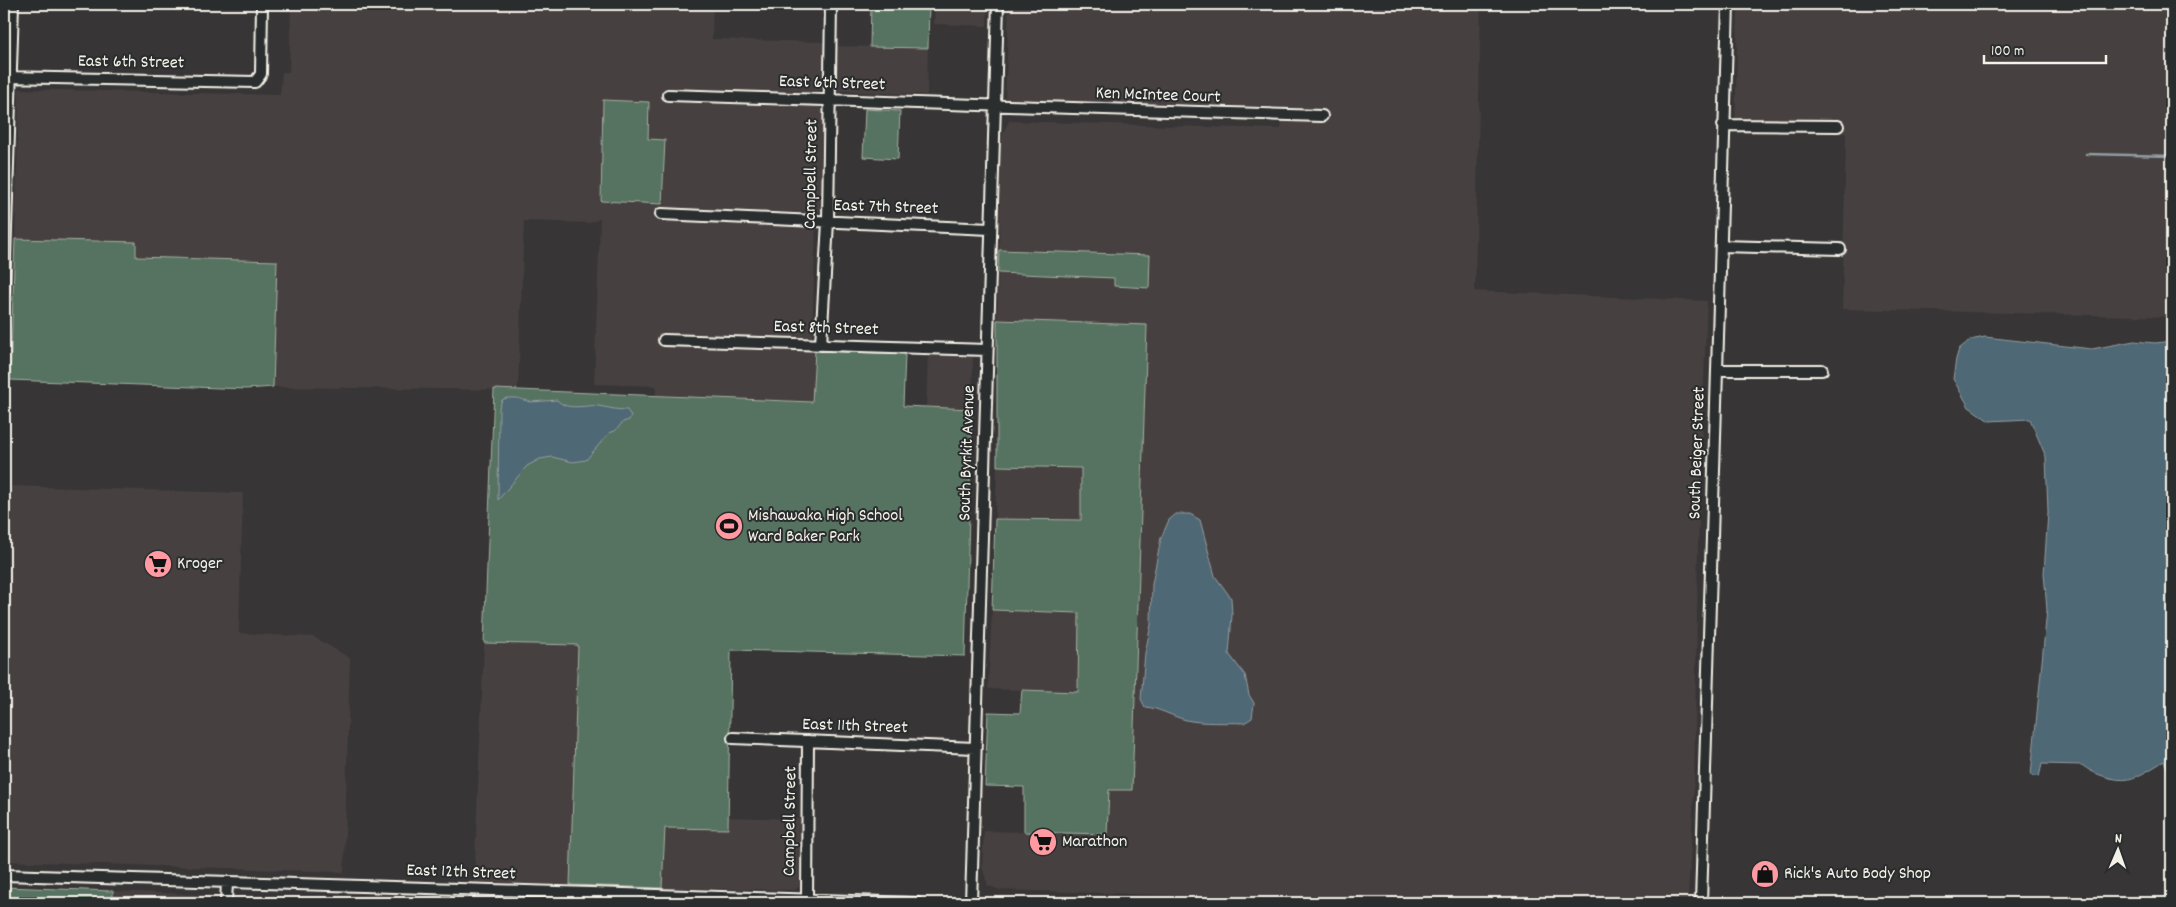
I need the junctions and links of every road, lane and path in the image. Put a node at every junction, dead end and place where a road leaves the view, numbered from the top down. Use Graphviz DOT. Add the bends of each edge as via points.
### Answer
graph roads {
  1 [pos="13,4"];
  2 [pos="262,4"];
  3 [pos="831,4"];
  4 [pos="998,4"];
  5 [pos="1728,4"];
  6 [pos="7,77"];
  7 [pos="668,95"];
  8 [pos="830,100"];
  9 [pos="994,106"];
  10 [pos="1322,116"];
  11 [pos="1723,125"];
  12 [pos="1838,126"];
  13 [pos="661,214"];
  14 [pos="828,222"];
  15 [pos="990,229"];
  16 [pos="1721,246"];
  17 [pos="1840,249"];
  18 [pos="4,292"];
  19 [pos="664,340"];
  20 [pos="821,345"];
  21 [pos="987,350"];
  22 [pos="1717,370"];
  23 [pos="1822,370"];
  24 [pos="734,738"];
  25 [pos="808,741"];
  26 [pos="976,748"];
  27 [pos="4,875"];
  28 [pos="227,882"];
  29 [pos="807,900"];
  30 [pos="226,903"];
  31 [pos="917,903"];
  32 [pos="971,903"];
  33 [pos="1701,903"];
  1 -- 6 [label="street"];
  2 -- 6 [label="street, East 6th Street" via="260,74 258,80 251,83"];
  3 -- 8 [label="street, Campbell Street"];
  4 -- 9 [label="street, South Byrkit Avenue"];
  5 -- 11 [label="street, South Beiger Street"];
  6 -- 18 [label="street"];
  7 -- 8 [label="street, East 6th Street"];
  8 -- 9 [label="street, East 6th Street"];
  8 -- 14 [label="street, Campbell Street"];
  9 -- 10 [label="street, Ken McIntee Court"];
  9 -- 15 [label="street, South Byrkit Avenue"];
  11 -- 12 [label="street"];
  11 -- 16 [label="street, South Beiger Street"];
  13 -- 14 [label="street, East 7th Street"];
  14 -- 15 [label="street, East 7th Street"];
  14 -- 20 [label="street, Campbell Street"];
  15 -- 21 [label="street, South Byrkit Avenue"];
  16 -- 17 [label="street"];
  16 -- 22 [label="street, South Beiger Street"];
  19 -- 20 [label="street, East 8th Street"];
  20 -- 21 [label="street, East 8th Street"];
  21 -- 26 [label="street, South Byrkit Avenue"];
  22 -- 23 [label="street"];
  22 -- 33 [label="street, South Beiger Street"];
  24 -- 25 [label="street, East 11th Street"];
  25 -- 26 [label="street, East 11th Street"];
  25 -- 29 [label="street, Campbell Street"];
  26 -- 32 [label="street, South Byrkit Avenue"];
  27 -- 28 [label="street, East 12th Street"];
  28 -- 29 [label="street, East 12th Street"];
  28 -- 30 [label="street"];
  29 -- 31 [label="street, East 12th Street"];
}
